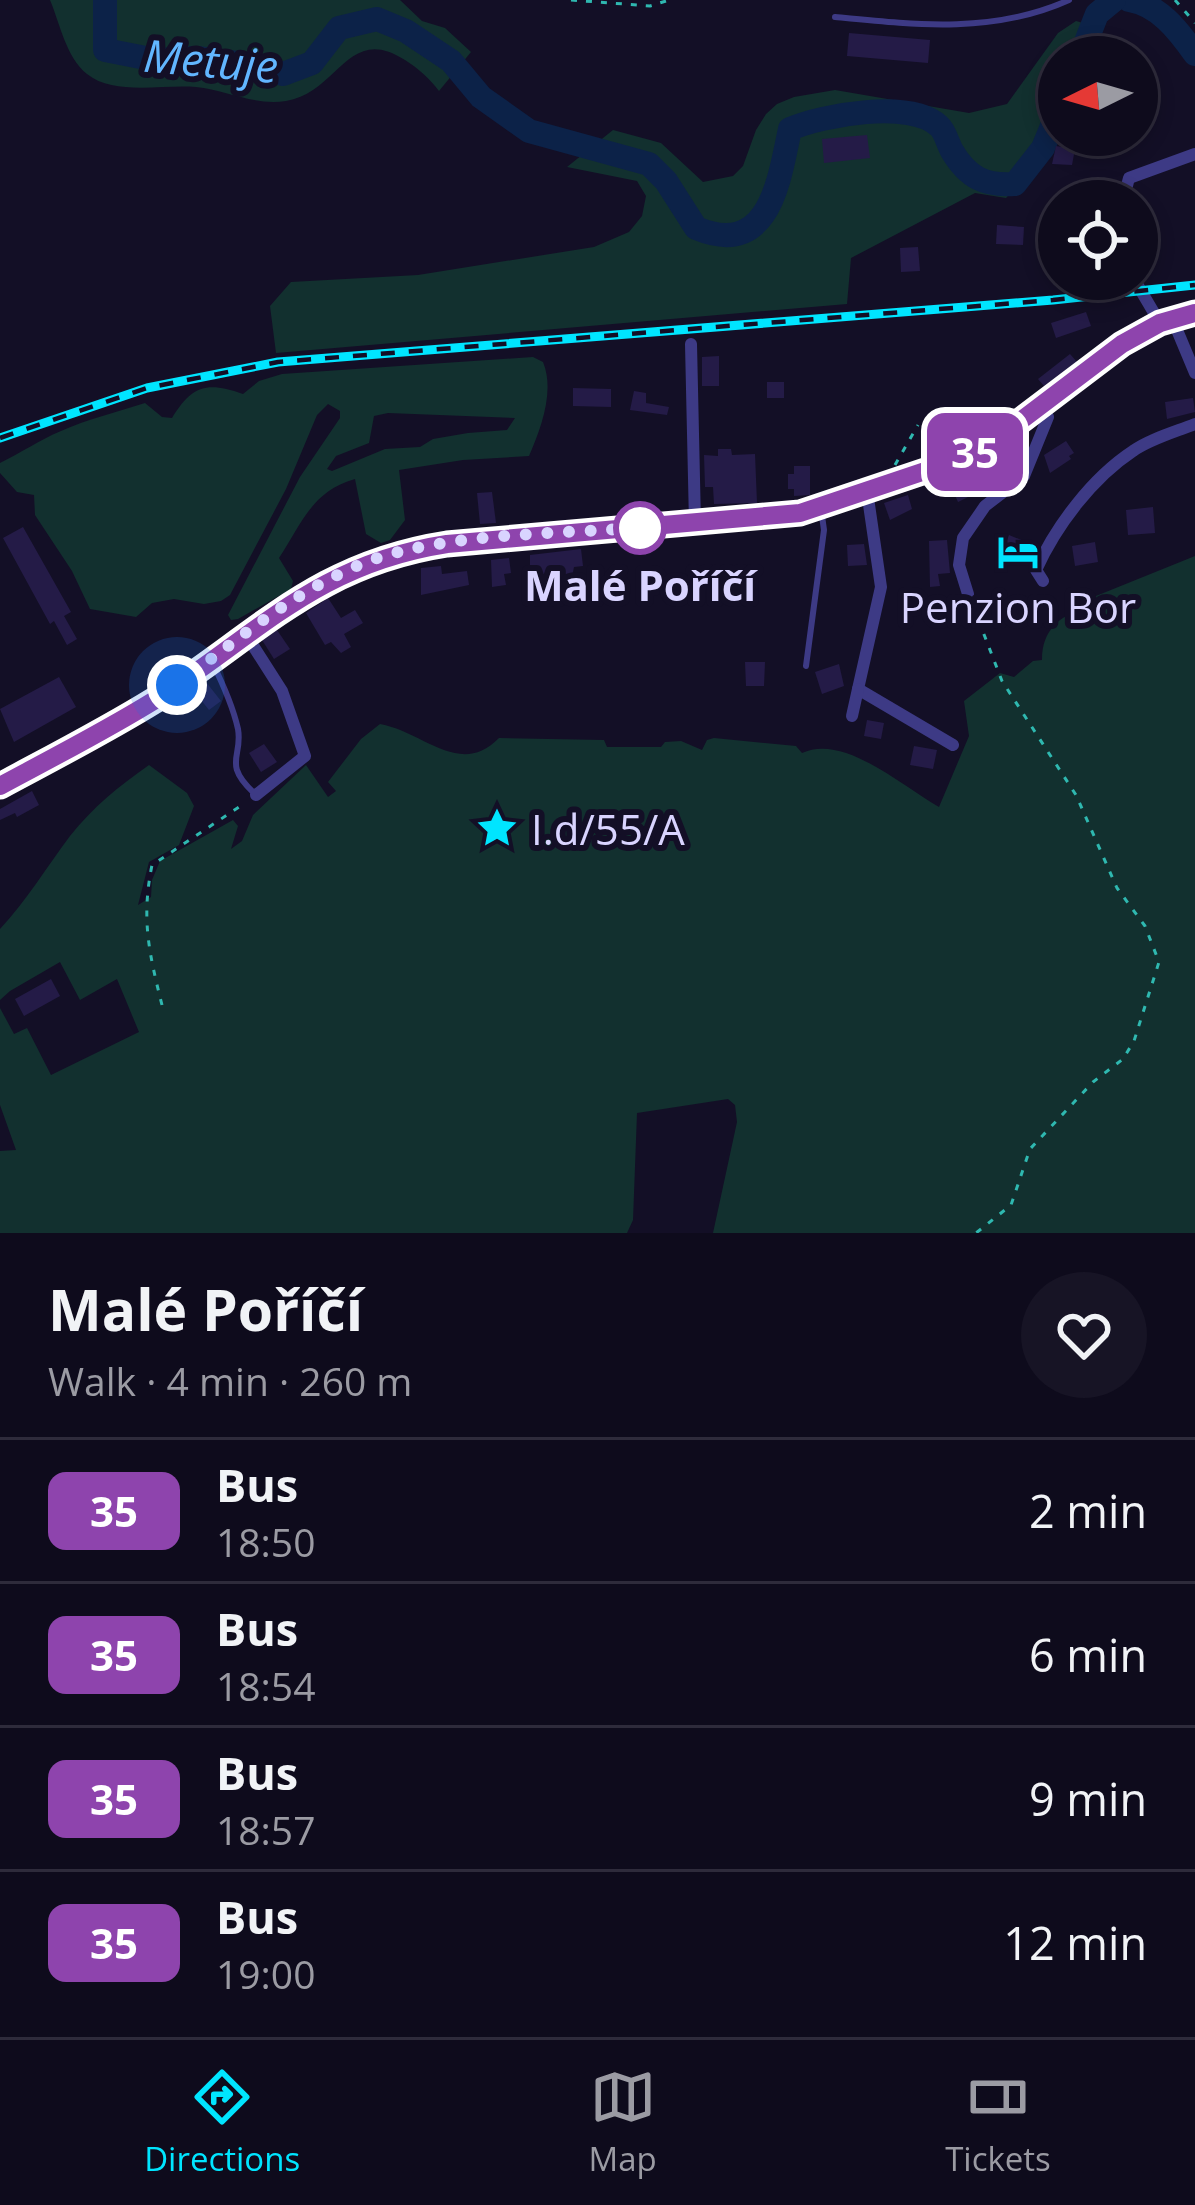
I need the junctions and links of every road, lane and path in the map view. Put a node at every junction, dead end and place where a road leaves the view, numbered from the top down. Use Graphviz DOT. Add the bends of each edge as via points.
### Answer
graph roads {
  1 [pos="571,0"];
  2 [pos="669,0"];
  3 [pos="1069,0"];
  4 [pos="1175,0"];
  5 [pos="835,17"];
  6 [pos="1195,23"];
  7 [pos="1194,155"];
  8 [pos="1128,180"];
  9 [pos="1151,300"];
  10 [pos="1195,313"];
  11 [pos="1171,326"];
  12 [pos="1195,327"];
  13 [pos="691,344"];
  14 [pos="1195,373"];
  15 [pos="1043,406"];
  16 [pos="1195,424"];
  17 [pos="918,425"];
  18 [pos="890,483"];
  19 [pos="867,491"];
  20 [pos="820,506"];
  21 [pos="695,523"];
  22 [pos="1043,581"];
  23 [pos="968,594"];
  24 [pos="245,633"];
  25 [pos="211,659"];
  26 [pos="806,666"];
  27 [pos="858,689"];
  28 [pos="852,716"];
  29 [pos="953,745"];
  30 [pos="0,786"];
  31 [pos="256,795"];
  32 [pos="162,1006"];
  33 [pos="976,1233"];
  1 -- 2 [label="path"];
  3 -- 5 [label="lane" via="982,24"];
  4 -- 6 [label="path"];
  7 -- 8 [label="street"];
  9 -- 11 [label="street"];
  10 -- 11 [label="main road"];
  11 -- 12 [label="street"];
  11 -- 14 [label="street"];
  11 -- 15 [label="main road" via="1122,344"];
  13 -- 21 [label="street"];
  15 -- 18 [label="main road" via="990,444"];
  15 -- 23 [label="street" via="1048,417 1024,476 985,506 963,538 959,565"];
  16 -- 22 [label="street" via="1133,450 1085,496 1049,541 1036,570"];
  17 -- 18 [label="path"];
  18 -- 19 [label="main road"];
  19 -- 20 [label="main road"];
  19 -- 27 [label="street" via="881,587"];
  20 -- 21 [label="main road"];
  20 -- 26 [label="lane" via="824,530"];
  21 -- 24 [label="main road" via="396,553 323,583"];
  23 -- 33 [label="path" via="1002,681 1076,795 1159,962 1123,1059 1030,1149 1010,1205"];
  24 -- 25 [label="main road"];
  24 -- 31 [label="street" via="282,691 305,756"];
  25 -- 30 [label="main road" via="153,701"];
  25 -- 31 [label="lane" via="240,734 240,779"];
  27 -- 28 [label="street"];
  27 -- 29 [label="street"];
  31 -- 32 [label="path" via="152,865 145,940"];
}
